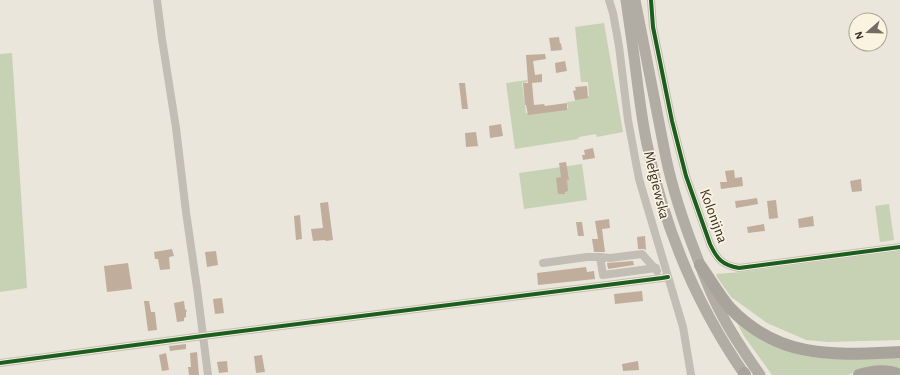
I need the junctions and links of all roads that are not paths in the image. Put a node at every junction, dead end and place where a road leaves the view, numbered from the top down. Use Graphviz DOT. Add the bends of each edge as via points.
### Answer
graph roads {
  1 [pos="157,0"];
  2 [pos="609,0"];
  3 [pos="626,0"];
  4 [pos="635,0"];
  5 [pos="651,0"];
  6 [pos="900,247"];
  7 [pos="600,256"];
  8 [pos="543,263"];
  9 [pos="700,266"];
  10 [pos="656,268"];
  11 [pos="665,278"];
  12 [pos="203,336"];
  13 [pos="900,352"];
  14 [pos="0,363"];
  15 [pos="745,374"];
  16 [pos="208,375"];
  17 [pos="691,375"];
  18 [pos="760,375"];
  19 [pos="858,375"];
  20 [pos="900,375"];
  1 -- 12 [label="street"];
  2 -- 11 [label="street, Mełgiewska" via="619,46 636,164"];
  3 -- 15 [label="main road" via="645,133 664,210 696,292 716,330"];
  4 -- 9 [label="main road" via="669,171"];
  5 -- 6 [label="street, Kolonijna" via="653,28 686,176 710,244 720,261 739,268"];
  7 -- 8 [label="street"];
  7 -- 10 [label="street" via="610,258 642,254"];
  7 -- 10 [label="street" via="603,275"];
  9 -- 13 [label="highway" via="730,307 743,320 777,341 802,350 828,354"];
  9 -- 18 [label="main road" via="721,313"];
  10 -- 11 [label="street"];
  11 -- 12 [label="street"];
  11 -- 17 [label="street, Mełgiewska" via="683,326"];
  12 -- 14 [label="street"];
  12 -- 16 [label="street"];
  19 -- 20 [label="highway" via="886,371"];
}
